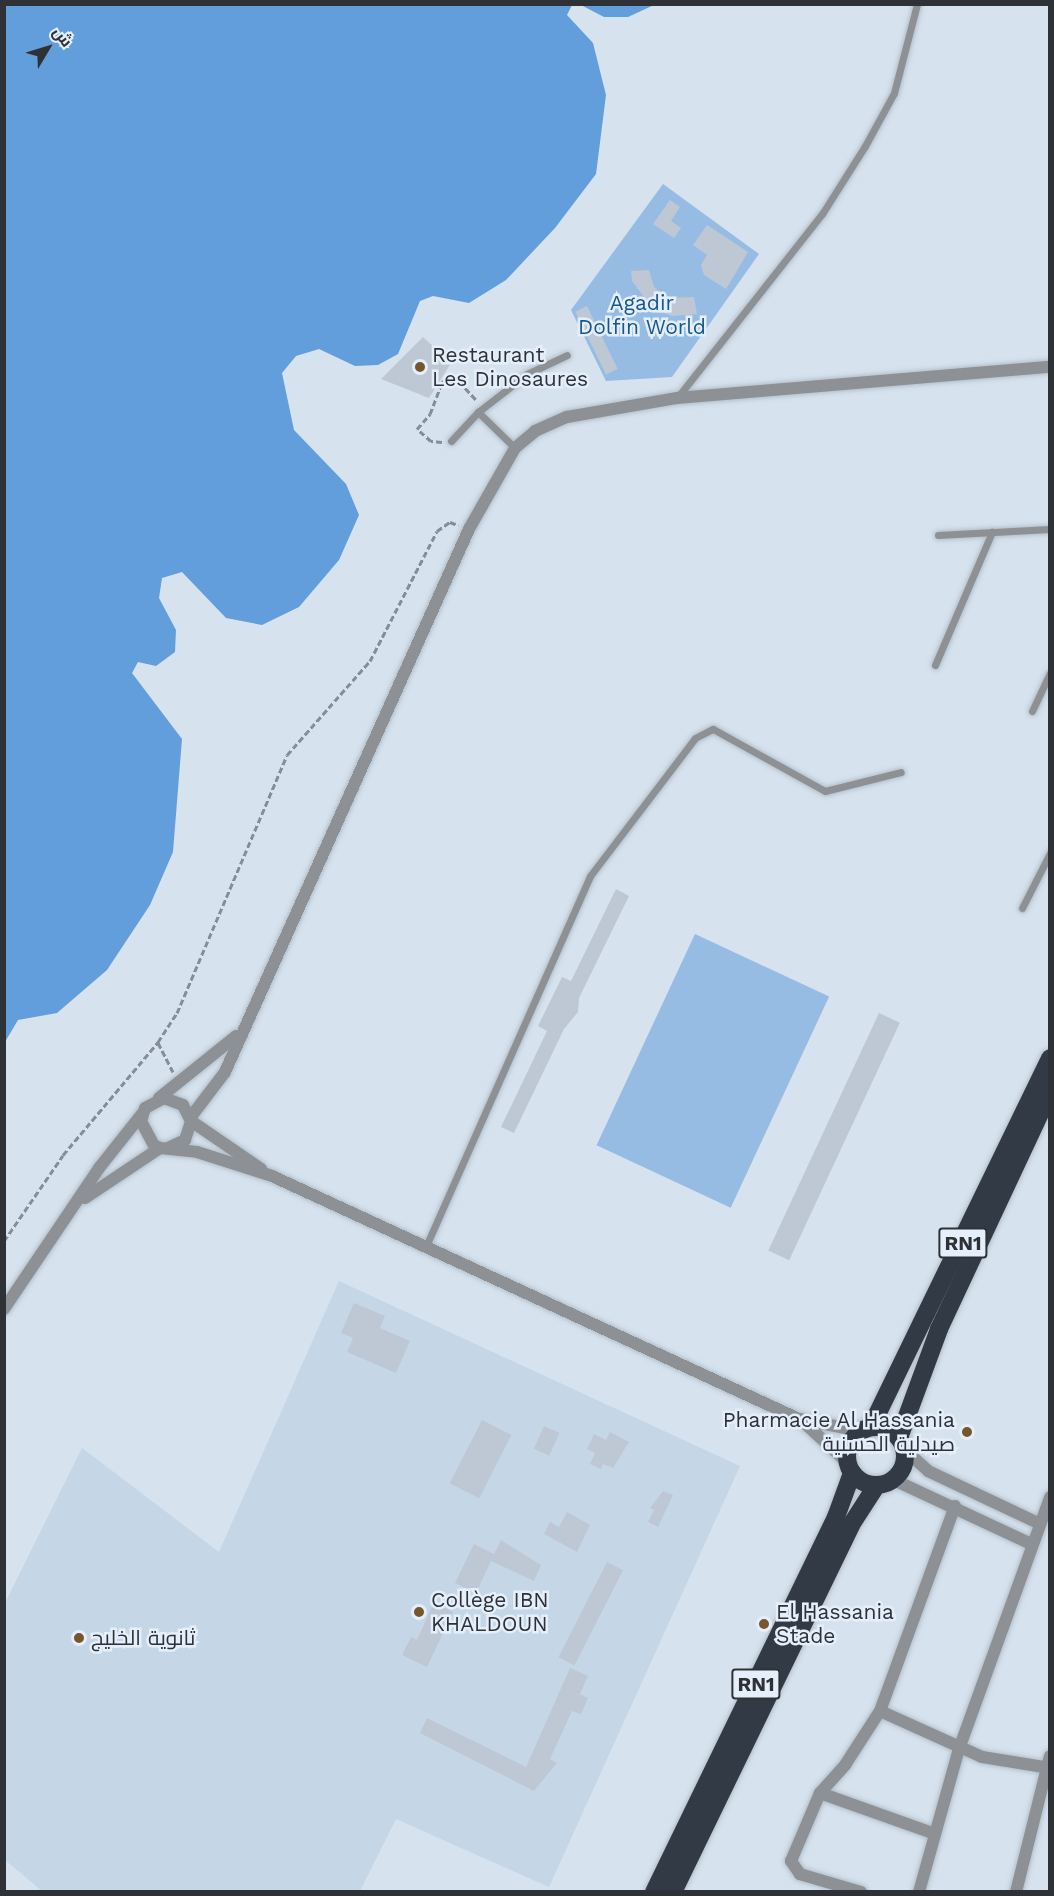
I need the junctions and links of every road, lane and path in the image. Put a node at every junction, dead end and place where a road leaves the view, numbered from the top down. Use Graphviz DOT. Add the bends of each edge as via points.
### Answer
graph roads {
  1 [pos="917,4"];
  2 [pos="567,355"];
  3 [pos="1050,367"];
  4 [pos="677,398"];
  5 [pos="481,410"];
  6 [pos="451,441"];
  7 [pos="515,448"];
  8 [pos="468,529"];
  9 [pos="1050,529"];
  10 [pos="992,532"];
  11 [pos="938,535"];
  12 [pos="935,665"];
  13 [pos="1050,673"];
  14 [pos="1032,711"];
  15 [pos="901,772"];
  16 [pos="1050,853"];
  17 [pos="1022,908"];
  18 [pos="237,1035"];
  19 [pos="158,1042"];
  20 [pos="1050,1058"];
  21 [pos="174,1074"];
  22 [pos="1050,1092"];
  23 [pos="157,1100"];
  24 [pos="142,1114"];
  25 [pos="191,1120"];
  26 [pos="164,1148"];
  27 [pos="272,1176"];
  28 [pos="80,1202"];
  29 [pos="4,1241"];
  30 [pos="427,1244"];
  31 [pos="4,1309"];
  32 [pos="799,1419"];
  33 [pos="866,1429"];
  34 [pos="902,1444"];
  35 [pos="849,1468"];
  36 [pos="894,1480"];
  37 [pos="876,1486"];
  38 [pos="1050,1497"];
  39 [pos="955,1506"];
  40 [pos="1038,1523"];
  41 [pos="1029,1544"];
  42 [pos="880,1711"];
  43 [pos="958,1749"];
  44 [pos="1048,1764"];
  45 [pos="820,1793"];
  46 [pos="935,1834"];
  47 [pos="654,1892"];
  48 [pos="673,1892"];
  49 [pos="861,1892"];
  50 [pos="919,1892"];
  51 [pos="1016,1892"];
  1 -- 4 [label="lane" via="894,93 865,146 822,214"];
  2 -- 5 [label="lane" via="527,374"];
  3 -- 4 [label="street"];
  4 -- 7 [label="street" via="567,417 535,431"];
  5 -- 6 [label="lane"];
  5 -- 6 [label="path" via="457,378 446,378 417,429 431,441"];
  5 -- 7 [label="lane"];
  7 -- 8 [label="street"];
  8 -- 18 [label="street"];
  8 -- 19 [label="path" via="450,522 437,531 370,661 287,755 186,993"];
  9 -- 10 [label="lane"];
  10 -- 11 [label="lane"];
  10 -- 12 [label="lane"];
  13 -- 14 [label="lane"];
  15 -- 30 [label="lane" via="825,791 712,729 695,738 590,876"];
  16 -- 17 [label="lane"];
  18 -- 23 [label="street"];
  18 -- 25 [label="street" via="218,1086"];
  19 -- 21 [label="path"];
  19 -- 29 [label="path" via="63,1155"];
  20 -- 33 [label="highway, RN1"];
  22 -- 34 [label="highway, RN1" via="939,1329"];
  23 -- 24 [label="street"];
  23 -- 25 [label="street" via="178,1101"];
  24 -- 26 [label="street" via="144,1135"];
  24 -- 28 [label="street"];
  25 -- 26 [label="street" via="185,1140"];
  25 -- 27 [label="street"];
  26 -- 27 [label="street"];
  26 -- 28 [label="street"];
  27 -- 30 [label="street"];
  28 -- 31 [label="street"];
  30 -- 32 [label="street"];
  32 -- 33 [label="street"];
  32 -- 35 [label="street"];
  33 -- 34 [label="highway"];
  33 -- 35 [label="highway, RN1" via="852,1439"];
  34 -- 36 [label="highway, RN1" via="904,1463"];
  34 -- 40 [label="street" via="928,1471"];
  35 -- 37 [label="highway"];
  35 -- 47 [label="highway, RN1" via="827,1537"];
  36 -- 37 [label="highway"];
  36 -- 39 [label="street"];
  37 -- 48 [label="highway, RN1" via="850,1525"];
  38 -- 40 [label="street"];
  39 -- 41 [label="street"];
  39 -- 42 [label="street"];
  40 -- 41 [label="street"];
  41 -- 43 [label="street"];
  42 -- 43 [label="street"];
  42 -- 45 [label="street" via="845,1765"];
  43 -- 44 [label="street"];
  43 -- 46 [label="street"];
  44 -- 51 [label="street"];
  45 -- 46 [label="street"];
  45 -- 49 [label="street" via="791,1861 793,1868"];
  46 -- 50 [label="street"];
}
